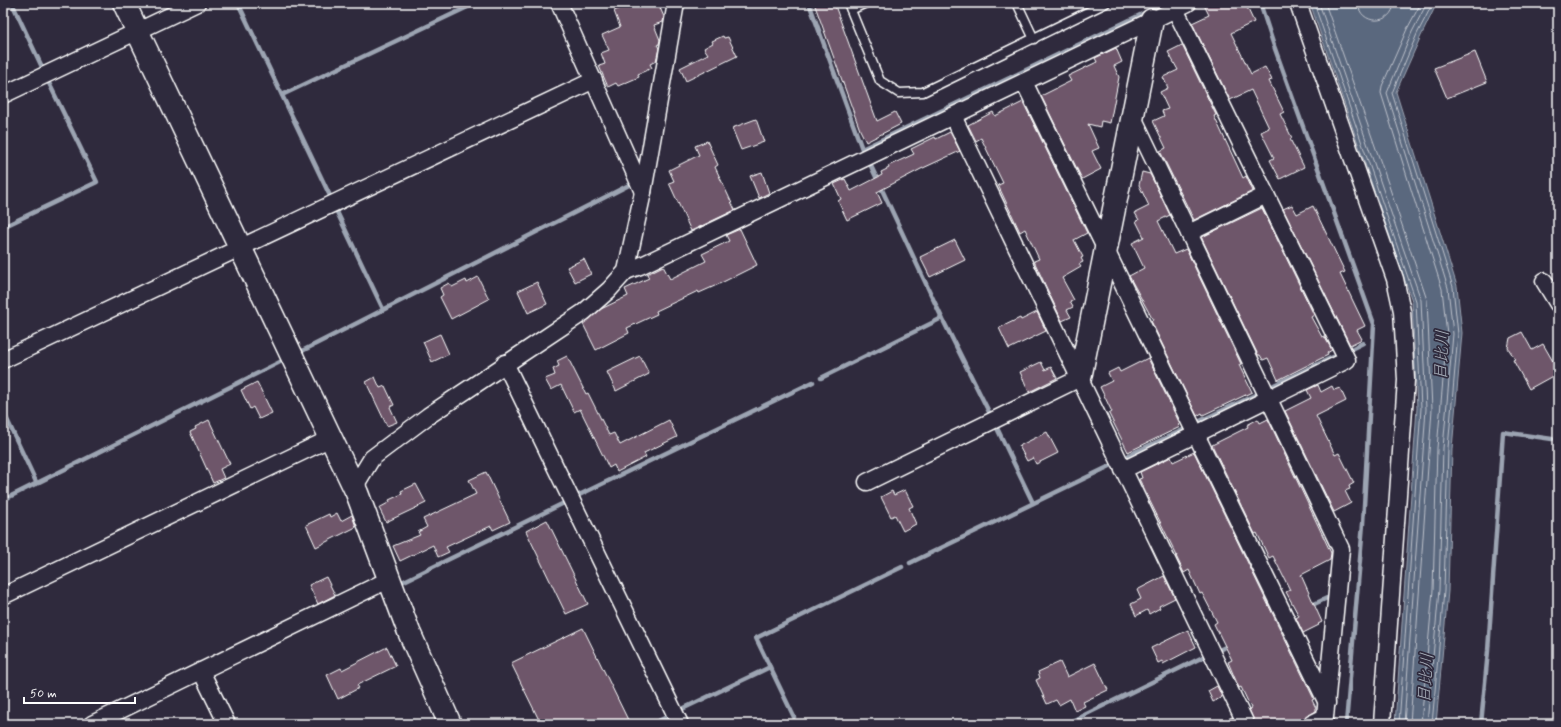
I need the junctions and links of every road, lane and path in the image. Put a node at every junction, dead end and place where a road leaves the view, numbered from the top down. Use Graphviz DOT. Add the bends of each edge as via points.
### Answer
graph roads {
  1 [pos="124,3"];
  2 [pos="197,3"];
  3 [pos="559,3"];
  4 [pos="676,3"];
  5 [pos="866,3"];
  6 [pos="1017,3"];
  7 [pos="1106,3"];
  8 [pos="1298,3"];
  9 [pos="850,6"];
  10 [pos="1181,6"];
  11 [pos="1152,20"];
  12 [pos="137,31"];
  13 [pos="1034,39"];
  14 [pos="594,80"];
  15 [pos="1024,82"];
  16 [pos="3,94"];
  17 [pos="953,116"];
  18 [pos="1133,117"];
  19 [pos="643,192"];
  20 [pos="1266,195"];
  21 [pos="1189,233"];
  22 [pos="240,247"];
  23 [pos="1106,250"];
  24 [pos="626,271"];
  25 [pos="1544,281"];
  26 [pos="1558,304"];
  27 [pos="3,360"];
  28 [pos="504,363"];
  29 [pos="1080,378"];
  30 [pos="1269,399"];
  31 [pos="1196,435"];
  32 [pos="331,438"];
  33 [pos="1124,470"];
  34 [pos="867,482"];
  35 [pos="357,493"];
  36 [pos="388,580"];
  37 [pos="3,596"];
  38 [pos="203,675"];
  39 [pos="1327,703"];
  40 [pos="92,724"];
  41 [pos="227,724"];
  42 [pos="450,724"];
  43 [pos="680,724"];
  44 [pos="1246,724"];
  45 [pos="1311,724"];
  46 [pos="1382,724"];
  1 -- 12 [label="street"];
  2 -- 12 [label="street"];
  3 -- 14 [label="street"];
  4 -- 19 [label="street"];
  5 -- 9 [label="lane"];
  6 -- 13 [label="lane"];
  7 -- 13 [label="lane"];
  8 -- 46 [label="street" via="1395,279 1402,311 1406,380"];
  9 -- 13 [label="lane" via="880,82 899,93 923,92"];
  10 -- 11 [label="street"];
  10 -- 20 [label="street"];
  11 -- 15 [label="street"];
  11 -- 18 [label="street"];
  12 -- 16 [label="street"];
  12 -- 22 [label="street"];
  14 -- 19 [label="street"];
  14 -- 22 [label="street"];
  15 -- 17 [label="street"];
  15 -- 23 [label="street"];
  17 -- 24 [label="street"];
  17 -- 29 [label="street"];
  18 -- 21 [label="street"];
  18 -- 23 [label="street"];
  19 -- 24 [label="street"];
  20 -- 21 [label="street"];
  20 -- 30 [label="street" via="1347,360"];
  21 -- 30 [label="street"];
  22 -- 27 [label="street"];
  22 -- 32 [label="street"];
  23 -- 29 [label="street"];
  23 -- 31 [label="street"];
  24 -- 28 [label="street" via="584,312"];
  25 -- 26 [label="street"];
  28 -- 35 [label="street" via="372,458 358,482"];
  28 -- 43 [label="street"];
  29 -- 33 [label="street"];
  29 -- 34 [label="street"];
  30 -- 31 [label="street"];
  30 -- 39 [label="street" via="1341,549"];
  31 -- 33 [label="street"];
  31 -- 39 [label="street"];
  32 -- 35 [label="street"];
  32 -- 37 [label="street"];
  33 -- 44 [label="street"];
  35 -- 36 [label="street"];
  36 -- 38 [label="street"];
  36 -- 42 [label="street" via="408,632"];
  38 -- 40 [label="street"];
  38 -- 41 [label="street"];
  39 -- 45 [label="street" via="1325,717"];
}
